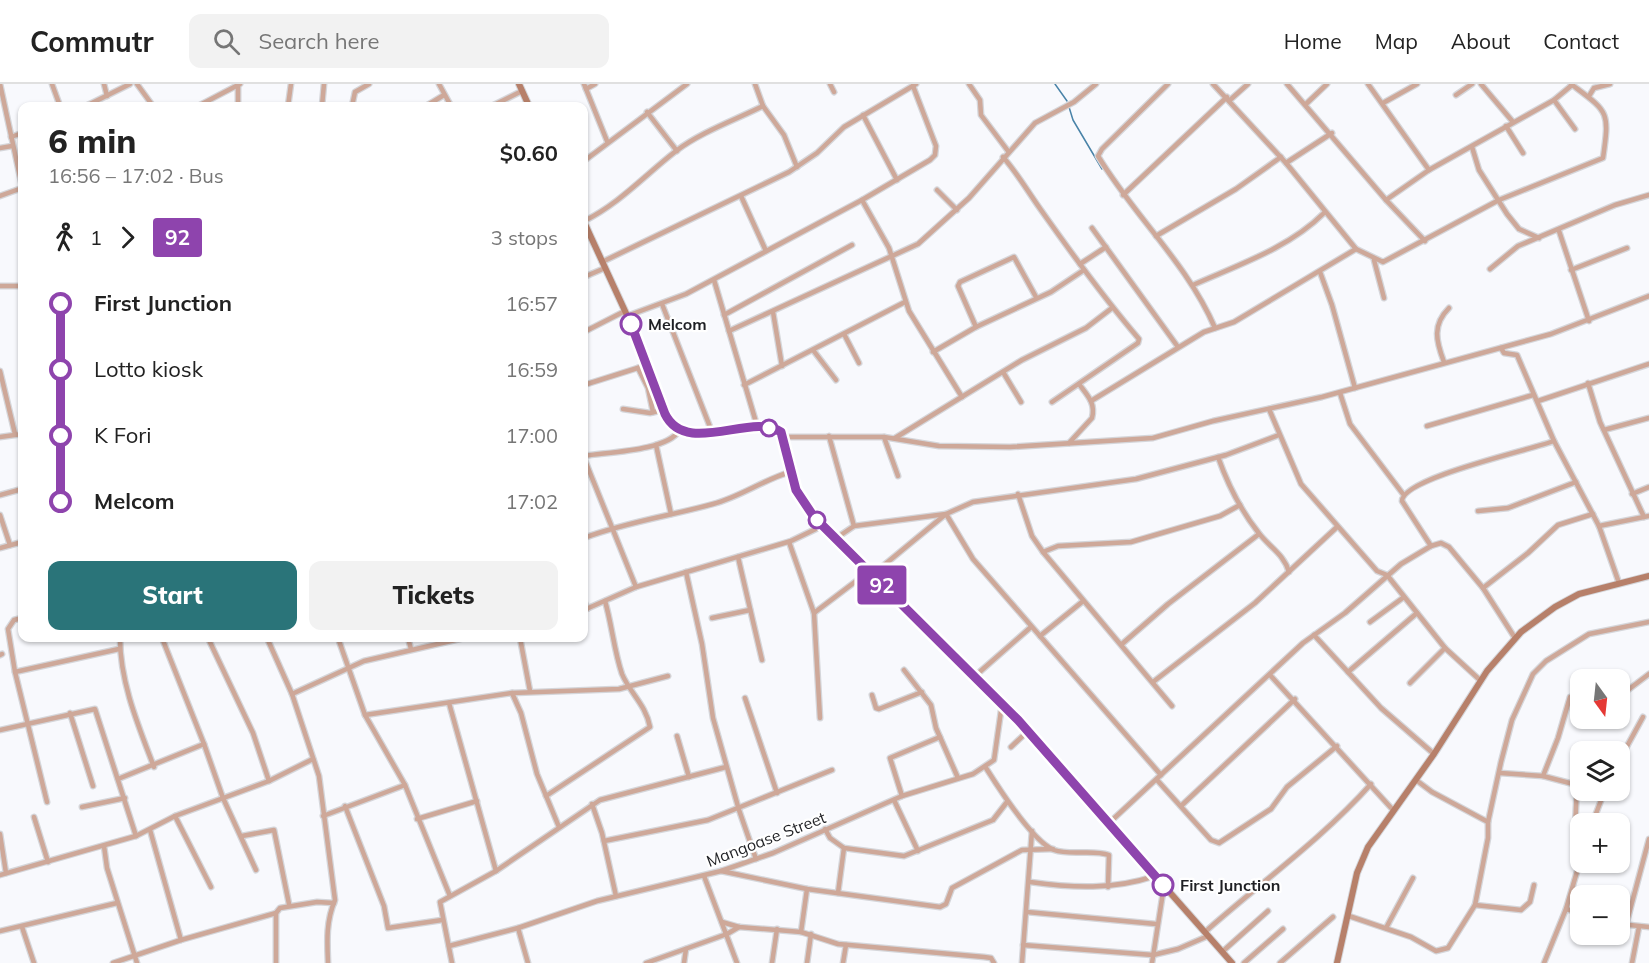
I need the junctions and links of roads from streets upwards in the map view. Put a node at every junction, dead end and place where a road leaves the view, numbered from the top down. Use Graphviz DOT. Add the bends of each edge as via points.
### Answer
graph roads {
  1 [pos="0,84"];
  2 [pos="52,84"];
  3 [pos="104,84"];
  4 [pos="130,84"];
  5 [pos="137,84"];
  6 [pos="239,84"];
  7 [pos="291,84"];
  8 [pos="324,84"];
  9 [pos="369,84"];
  10 [pos="439,84"];
  11 [pos="519,84"];
  12 [pos="595,84"];
  13 [pos="687,84"];
  14 [pos="755,84"];
  15 [pos="830,84"];
  16 [pos="969,84"];
  17 [pos="1096,84"];
  18 [pos="1168,84"];
  19 [pos="1213,84"];
  20 [pos="1248,84"];
  21 [pos="1287,84"];
  22 [pos="1327,84"];
  23 [pos="1368,84"];
  24 [pos="1417,84"];
  25 [pos="1472,84"];
  26 [pos="1572,84"];
  27 [pos="1610,84"];
  28 [pos="915,85"];
  29 [pos="1483,85"];
  30 [pos="585,86"];
  31 [pos="522,91"];
  32 [pos="834,92"];
  33 [pos="444,95"];
  34 [pos="1456,95"];
  35 [pos="107,96"];
  36 [pos="1588,96"];
  37 [pos="1228,99"];
  38 [pos="1554,100"];
  39 [pos="59,102"];
  40 [pos="94,102"];
  41 [pos="150,102"];
  42 [pos="205,102"];
  43 [pos="238,102"];
  44 [pos="289,102"];
  45 [pos="322,102"];
  46 [pos="353,102"];
  47 [pos="433,102"];
  48 [pos="448,102"];
  49 [pos="500,102"];
  50 [pos="527,102"];
  51 [pos="1383,103"];
  52 [pos="1306,104"];
  53 [pos="763,106"];
  54 [pos="647,112"];
  55 [pos="864,115"];
  56 [pos="1513,122"];
  57 [pos="1506,126"];
  58 [pos="1575,129"];
  59 [pos="1332,133"];
  60 [pos="18,134"];
  61 [pos="11,137"];
  62 [pos="607,141"];
  63 [pos="12,146"];
  64 [pos="1472,147"];
  65 [pos="0,148"];
  66 [pos="677,151"];
  67 [pos="1008,151"];
  68 [pos="1523,153"];
  69 [pos="1003,157"];
  70 [pos="1281,157"];
  71 [pos="588,158"];
  72 [pos="1286,163"];
  73 [pos="797,167"];
  74 [pos="1429,170"];
  75 [pos="18,171"];
  76 [pos="897,180"];
  77 [pos="18,189"];
  78 [pos="937,190"];
  79 [pos="1123,195"];
  80 [pos="1649,195"];
  81 [pos="0,196"];
  82 [pos="741,196"];
  83 [pos="862,200"];
  84 [pos="1386,200"];
  85 [pos="1499,200"];
  86 [pos="957,210"];
  87 [pos="1324,213"];
  88 [pos="588,220"];
  89 [pos="1092,228"];
  90 [pos="588,231"];
  91 [pos="1559,231"];
  92 [pos="1156,236"];
  93 [pos="1539,238"];
  94 [pos="1425,241"];
  95 [pos="852,245"];
  96 [pos="1106,248"];
  97 [pos="1627,248"];
  98 [pos="1356,249"];
  99 [pos="766,251"];
  100 [pos="892,256"];
  101 [pos="1374,260"];
  102 [pos="1080,264"];
  103 [pos="603,265"];
  104 [pos="1490,268"];
  105 [pos="1084,270"];
  106 [pos="1571,270"];
  107 [pos="1320,272"];
  108 [pos="588,274"];
  109 [pos="714,280"];
  110 [pos="1193,285"];
  111 [pos="0,286"];
  112 [pos="18,286"];
  113 [pos="1649,296"];
  114 [pos="1036,297"];
  115 [pos="1384,298"];
  116 [pos="905,302"];
  117 [pos="662,304"];
  118 [pos="1112,308"];
  119 [pos="1449,308"];
  120 [pos="772,312"];
  121 [pos="626,313"];
  122 [pos="724,315"];
  123 [pos="1589,321"];
  124 [pos="976,327"];
  125 [pos="1215,328"];
  126 [pos="588,330"];
  127 [pos="729,331"];
  128 [pos="844,334"];
  129 [pos="1178,347"];
  130 [pos="1502,348"];
  131 [pos="813,350"];
  132 [pos="933,352"];
  133 [pos="1444,362"];
  134 [pos="859,363"];
  135 [pos="647,364"];
  136 [pos="1649,364"];
  137 [pos="782,366"];
  138 [pos="638,368"];
  139 [pos="0,371"];
  140 [pos="1003,372"];
  141 [pos="836,380"];
  142 [pos="1588,383"];
  143 [pos="588,384"];
  144 [pos="1079,384"];
  145 [pos="744,385"];
  146 [pos="1355,388"];
  147 [pos="1340,393"];
  148 [pos="1533,395"];
  149 [pos="962,397"];
  150 [pos="1091,401"];
  151 [pos="1538,401"];
  152 [pos="1021,402"];
  153 [pos="1053,402"];
  154 [pos="623,409"];
  155 [pos="1269,409"];
  156 [pos="663,410"];
  157 [pos="653,412"];
  158 [pos="1649,418"];
  159 [pos="1427,426"];
  160 [pos="758,429"];
  161 [pos="1604,430"];
  162 [pos="679,431"];
  163 [pos="712,432"];
  164 [pos="15,434"];
  165 [pos="1278,435"];
  166 [pos="829,436"];
  167 [pos="0,437"];
  168 [pos="784,437"];
  169 [pos="884,437"];
  170 [pos="895,438"];
  171 [pos="1554,441"];
  172 [pos="1068,443"];
  173 [pos="656,445"];
  174 [pos="588,456"];
  175 [pos="1218,457"];
  176 [pos="588,467"];
  177 [pos="790,471"];
  178 [pos="898,476"];
  179 [pos="1576,482"];
  180 [pos="1649,487"];
  181 [pos="18,490"];
  182 [pos="1017,494"];
  183 [pos="1403,494"];
  184 [pos="1632,494"];
  185 [pos="0,495"];
  186 [pos="1240,506"];
  187 [pos="1478,511"];
  188 [pos="671,514"];
  189 [pos="946,514"];
  190 [pos="1593,514"];
  191 [pos="0,515"];
  192 [pos="1646,516"];
  193 [pos="1599,525"];
  194 [pos="822,526"];
  195 [pos="854,526"];
  196 [pos="612,527"];
  197 [pos="1337,527"];
  198 [pos="1259,534"];
  199 [pos="588,536"];
  200 [pos="835,539"];
  201 [pos="789,542"];
  202 [pos="18,543"];
  203 [pos="10,545"];
  204 [pos="1431,546"];
  205 [pos="0,548"];
  206 [pos="1043,552"];
  207 [pos="738,557"];
  208 [pos="1286,560"];
  209 [pos="1299,564"];
  210 [pos="686,572"];
  211 [pos="870,573"];
  212 [pos="1289,573"];
  213 [pos="1388,575"];
  214 [pos="1649,576"];
  215 [pos="1619,583"];
  216 [pos="636,587"];
  217 [pos="1483,588"];
  218 [pos="1404,597"];
  219 [pos="605,601"];
  220 [pos="1082,602"];
  221 [pos="588,609"];
  222 [pos="750,610"];
  223 [pos="814,613"];
  224 [pos="1417,613"];
  225 [pos="712,618"];
  226 [pos="18,619"];
  227 [pos="1370,622"];
  228 [pos="1649,622"];
  229 [pos="1031,627"];
  230 [pos="1314,635"];
  231 [pos="1040,636"];
  232 [pos="1515,638"];
  233 [pos="120,642"];
  234 [pos="164,642"];
  235 [pos="210,642"];
  236 [pos="269,642"];
  237 [pos="339,642"];
  238 [pos="409,642"];
  239 [pos="445,642"];
  240 [pos="521,642"];
  241 [pos="1122,644"];
  242 [pos="1445,648"];
  243 [pos="119,649"];
  244 [pos="411,649"];
  245 [pos="762,660"];
  246 [pos="348,667"];
  247 [pos="904,670"];
  248 [pos="15,672"];
  249 [pos="1348,672"];
  250 [pos="1649,674"];
  251 [pos="1270,675"];
  252 [pos="668,676"];
  253 [pos="975,676"];
  254 [pos="1481,681"];
  255 [pos="1153,682"];
  256 [pos="1410,683"];
  257 [pos="628,686"];
  258 [pos="1630,688"];
  259 [pos="531,691"];
  260 [pos="922,692"];
  261 [pos="512,693"];
  262 [pos="292,694"];
  263 [pos="872,695"];
  264 [pos="1570,697"];
  265 [pos="745,698"];
  266 [pos="1294,699"];
  267 [pos="449,703"];
  268 [pos="1002,704"];
  269 [pos="1172,706"];
  270 [pos="70,713"];
  271 [pos="365,715"];
  272 [pos="1643,717"];
  273 [pos="820,718"];
  274 [pos="27,723"];
  275 [pos="0,730"];
  276 [pos="1028,731"];
  277 [pos="676,736"];
  278 [pos="940,737"];
  279 [pos="1630,741"];
  280 [pos="204,744"];
  281 [pos="1337,746"];
  282 [pos="1011,747"];
  283 [pos="1434,754"];
  284 [pos="313,759"];
  285 [pos="154,766"];
  286 [pos="726,767"];
  287 [pos="986,768"];
  288 [pos="832,770"];
  289 [pos="1500,773"];
  290 [pos="1161,775"];
  291 [pos="1543,776"];
  292 [pos="689,777"];
  293 [pos="958,778"];
  294 [pos="118,779"];
  295 [pos="1157,780"];
  296 [pos="1416,780"];
  297 [pos="269,781"];
  298 [pos="1371,784"];
  299 [pos="405,785"];
  300 [pos="93,786"];
  301 [pos="777,793"];
  302 [pos="546,796"];
  303 [pos="902,796"];
  304 [pos="125,798"];
  305 [pos="223,798"];
  306 [pos="894,800"];
  307 [pos="477,801"];
  308 [pos="47,802"];
  309 [pos="1007,802"];
  310 [pos="592,804"];
  311 [pos="345,806"];
  312 [pos="1180,806"];
  313 [pos="82,807"];
  314 [pos="738,810"];
  315 [pos="1393,810"];
  316 [pos="1576,813"];
  317 [pos="175,816"];
  318 [pos="323,816"];
  319 [pos="34,817"];
  320 [pos="417,819"];
  321 [pos="1488,822"];
  322 [pos="1109,823"];
  323 [pos="559,827"];
  324 [pos="825,829"];
  325 [pos="150,830"];
  326 [pos="1032,831"];
  327 [pos="0,834"];
  328 [pos="136,836"];
  329 [pos="242,836"];
  330 [pos="1649,839"];
  331 [pos="604,841"];
  332 [pos="1,846"];
  333 [pos="104,846"];
  334 [pos="844,848"];
  335 [pos="1032,849"];
  336 [pos="1053,849"];
  337 [pos="918,851"];
  338 [pos="756,859"];
  339 [pos="48,862"];
  340 [pos="256,870"];
  341 [pos="496,871"];
  342 [pos="722,871"];
  343 [pos="6,873"];
  344 [pos="1577,873"];
  345 [pos="0,875"];
  346 [pos="704,876"];
  347 [pos="1155,876"];
  348 [pos="1413,878"];
  349 [pos="1030,882"];
  350 [pos="1534,885"];
  351 [pos="1164,886"];
  352 [pos="211,887"];
  353 [pos="1108,887"];
  354 [pos="807,889"];
  355 [pos="838,893"];
  356 [pos="450,896"];
  357 [pos="616,896"];
  358 [pos="1630,901"];
  359 [pos="117,903"];
  360 [pos="334,903"];
  361 [pos="289,904"];
  362 [pos="1475,905"];
  363 [pos="1566,909"];
  364 [pos="1570,910"];
  365 [pos="1268,911"];
  366 [pos="1027,912"];
  367 [pos="276,914"];
  368 [pos="1349,916"];
  369 [pos="1333,917"];
  370 [pos="442,920"];
  371 [pos="722,922"];
  372 [pos="1156,924"];
  373 [pos="1630,925"];
  374 [pos="22,927"];
  375 [pos="739,927"];
  376 [pos="1639,927"];
  377 [pos="1649,927"];
  378 [pos="518,928"];
  379 [pos="1386,928"];
  380 [pos="777,929"];
  381 [pos="1283,929"];
  382 [pos="0,932"];
  383 [pos="801,932"];
  384 [pos="727,934"];
  385 [pos="811,934"];
  386 [pos="1206,934"];
  387 [pos="181,940"];
  388 [pos="846,945"];
  389 [pos="1023,945"];
  390 [pos="449,946"];
  391 [pos="686,949"];
  392 [pos="1222,952"];
  393 [pos="1153,955"];
  394 [pos="135,956"];
  395 [pos="34,963"];
  396 [pos="113,963"];
  397 [pos="137,963"];
  398 [pos="276,963"];
  399 [pos="328,963"];
  400 [pos="452,963"];
  401 [pos="528,963"];
  402 [pos="646,963"];
  403 [pos="684,963"];
  404 [pos="737,963"];
  405 [pos="772,963"];
  406 [pos="807,963"];
  407 [pos="843,963"];
  408 [pos="994,963"];
  409 [pos="1022,963"];
  410 [pos="1152,963"];
  411 [pos="1232,963"];
  412 [pos="1244,963"];
  413 [pos="1280,963"];
  414 [pos="1337,963"];
  415 [pos="1544,963"];
  416 [pos="1632,963"];
  1 -- 61 [label="street"];
  2 -- 39 [label="street"];
  3 -- 35 [label="street"];
  4 -- 35 [label="street"];
  5 -- 41 [label="street"];
  6 -- 42 [label="street"];
  6 -- 43 [label="street"];
  7 -- 44 [label="street"];
  8 -- 45 [label="street"];
  9 -- 46 [label="street" via="355,92"];
  10 -- 33 [label="street"];
  11 -- 31 [label="street"];
  12 -- 30 [label="street"];
  13 -- 54 [label="street"];
  14 -- 53 [label="street"];
  15 -- 32 [label="street"];
  16 -- 67 [label="street" via="981,100 981,115"];
  17 -- 67 [label="street" via="1074,102 1035,123"];
  18 -- 79 [label="street" via="1098,153"];
  19 -- 37 [label="street"];
  20 -- 37 [label="street"];
  21 -- 52 [label="street"];
  22 -- 52 [label="street"];
  23 -- 51 [label="street"];
  24 -- 51 [label="street"];
  25 -- 34 [label="street"];
  26 -- 36 [label="street"];
  26 -- 38 [label="street"];
  27 -- 36 [label="street" via="1597,87"];
  28 -- 55 [label="street"];
  28 -- 76 [label="street" via="937,150 930,160"];
  29 -- 56 [label="street"];
  30 -- 62 [label="street"];
  31 -- 49 [label="street"];
  31 -- 50 [label="street"];
  33 -- 47 [label="street"];
  33 -- 48 [label="street"];
  35 -- 40 [label="street"];
  36 -- 85 [label="street" via="1601,106 1605,115 1603,158"];
  37 -- 70 [label="street"];
  37 -- 79 [label="street"];
  38 -- 56 [label="street"];
  38 -- 58 [label="street"];
  51 -- 74 [label="street"];
  52 -- 59 [label="street"];
  53 -- 66 [label="street"];
  53 -- 73 [label="street" via="784,135"];
  54 -- 62 [label="street"];
  54 -- 66 [label="street"];
  55 -- 73 [label="street"];
  55 -- 76 [label="street"];
  56 -- 57 [label="street"];
  57 -- 64 [label="street"];
  57 -- 68 [label="street"];
  59 -- 72 [label="street"];
  59 -- 84 [label="street"];
  60 -- 61 [label="street"];
  61 -- 63 [label="street"];
  62 -- 71 [label="street"];
  63 -- 65 [label="street"];
  63 -- 75 [label="street"];
  64 -- 74 [label="street"];
  64 -- 85 [label="street" via="1479,170"];
  66 -- 88 [label="street" via="650,176"];
  67 -- 69 [label="street"];
  69 -- 86 [label="street"];
  69 -- 102 [label="street"];
  70 -- 72 [label="street"];
  70 -- 92 [label="street" via="1236,189"];
  72 -- 87 [label="street"];
  73 -- 82 [label="street"];
  74 -- 84 [label="street"];
  76 -- 83 [label="street"];
  77 -- 81 [label="street"];
  78 -- 86 [label="street"];
  79 -- 92 [label="street"];
  80 -- 91 [label="street" via="1594,213"];
  82 -- 99 [label="street"];
  82 -- 103 [label="street"];
  83 -- 99 [label="street"];
  83 -- 100 [label="street"];
  84 -- 94 [label="street"];
  85 -- 93 [label="street" via="1517,227"];
  85 -- 94 [label="street"];
  86 -- 100 [label="street" via="918,244"];
  87 -- 98 [label="street"];
  87 -- 110 [label="street" via="1282,244"];
  89 -- 96 [label="street"];
  90 -- 103 [label="street"];
  91 -- 93 [label="street"];
  91 -- 106 [label="street"];
  92 -- 110 [label="street"];
  93 -- 104 [label="street" via="1513,249"];
  94 -- 101 [label="street" via="1387,261"];
  95 -- 122 [label="street"];
  96 -- 102 [label="street"];
  96 -- 129 [label="street"];
  97 -- 106 [label="street"];
  98 -- 101 [label="street"];
  98 -- 107 [label="street"];
  99 -- 109 [label="street"];
  100 -- 116 [label="street"];
  100 -- 120 [label="street"];
  101 -- 115 [label="street"];
  102 -- 105 [label="street"];
  103 -- 108 [label="street"];
  103 -- 121 [label="street"];
  105 -- 114 [label="street"];
  105 -- 118 [label="street"];
  106 -- 123 [label="street"];
  107 -- 125 [label="street" via="1230,325"];
  107 -- 146 [label="street"];
  109 -- 117 [label="street"];
  109 -- 122 [label="street"];
  110 -- 125 [label="street"];
  111 -- 112 [label="street"];
  113 -- 123 [label="street"];
  114 -- 124 [label="street"];
  114 -- 124 [label="street" via="1014,257 960,282 958,286"];
  116 -- 128 [label="street"];
  116 -- 132 [label="street"];
  117 -- 121 [label="street"];
  117 -- 163 [label="street"];
  118 -- 140 [label="street" via="1086,328"];
  118 -- 144 [label="street" via="1138,343"];
  119 -- 133 [label="street" via="1438,320 1436,333"];
  120 -- 127 [label="street"];
  120 -- 137 [label="street"];
  121 -- 126 [label="street"];
  121 -- 135 [label="street"];
  122 -- 127 [label="street"];
  123 -- 130 [label="street"];
  124 -- 132 [label="street"];
  125 -- 129 [label="street"];
  127 -- 145 [label="street"];
  128 -- 131 [label="street"];
  128 -- 134 [label="street"];
  129 -- 150 [label="street"];
  130 -- 133 [label="street"];
  130 -- 148 [label="street" via="1504,353 1517,355"];
  131 -- 137 [label="street"];
  131 -- 141 [label="street"];
  132 -- 149 [label="street"];
  133 -- 146 [label="street"];
  135 -- 138 [label="street"];
  135 -- 156 [label="street"];
  136 -- 142 [label="street"];
  137 -- 145 [label="street"];
  138 -- 143 [label="street"];
  138 -- 157 [label="street" via="648,388"];
  139 -- 164 [label="street"];
  140 -- 149 [label="street"];
  140 -- 152 [label="street"];
  142 -- 151 [label="street"];
  142 -- 161 [label="street"];
  144 -- 150 [label="street"];
  144 -- 153 [label="street"];
  145 -- 160 [label="street"];
  146 -- 147 [label="street"];
  147 -- 155 [label="street"];
  147 -- 183 [label="street" via="1350,424"];
  148 -- 151 [label="street"];
  148 -- 159 [label="street"];
  149 -- 170 [label="street"];
  150 -- 172 [label="street" via="1092,417"];
  151 -- 171 [label="street"];
  154 -- 157 [label="street"];
  155 -- 165 [label="street"];
  155 -- 172 [label="street" via="1153,438"];
  156 -- 157 [label="street"];
  156 -- 162 [label="street"];
  158 -- 161 [label="street"];
  160 -- 163 [label="street"];
  160 -- 168 [label="street" via="777,429"];
  161 -- 184 [label="street"];
  162 -- 163 [label="street"];
  162 -- 173 [label="street" via="674,439"];
  164 -- 167 [label="street"];
  165 -- 175 [label="street"];
  165 -- 197 [label="street" via="1301,484"];
  166 -- 168 [label="street"];
  166 -- 169 [label="street"];
  166 -- 195 [label="street"];
  168 -- 177 [label="street"];
  169 -- 170 [label="street"];
  169 -- 178 [label="street"];
  170 -- 172 [label="street" via="939,446"];
  171 -- 179 [label="street"];
  171 -- 183 [label="street" via="1433,477"];
  173 -- 174 [label="street"];
  173 -- 188 [label="street"];
  175 -- 182 [label="street" via="1111,484"];
  175 -- 186 [label="street"];
  176 -- 196 [label="street"];
  177 -- 188 [label="street" via="716,503"];
  177 -- 194 [label="street" via="801,500"];
  179 -- 187 [label="street" via="1508,508"];
  179 -- 190 [label="street"];
  180 -- 184 [label="street"];
  181 -- 185 [label="street"];
  182 -- 189 [label="street" via="973,502"];
  182 -- 206 [label="street" via="1032,536"];
  183 -- 204 [label="street" via="1403,504"];
  184 -- 192 [label="street"];
  186 -- 198 [label="street"];
  186 -- 206 [label="street" via="1220,516 1131,542 1058,546"];
  188 -- 196 [label="street"];
  189 -- 195 [label="street"];
  189 -- 211 [label="street"];
  189 -- 229 [label="street" via="974,559"];
  190 -- 193 [label="street"];
  190 -- 217 [label="street" via="1558,525"];
  191 -- 203 [label="street"];
  192 -- 193 [label="street"];
  193 -- 215 [label="street"];
  194 -- 200 [label="street"];
  194 -- 201 [label="street"];
  195 -- 200 [label="street"];
  196 -- 199 [label="street"];
  196 -- 216 [label="street"];
  197 -- 209 [label="street"];
  197 -- 213 [label="street" via="1377,572"];
  198 -- 208 [label="street"];
  198 -- 241 [label="street"];
  200 -- 211 [label="street"];
  201 -- 207 [label="street"];
  201 -- 223 [label="street"];
  202 -- 203 [label="street"];
  203 -- 205 [label="street"];
  204 -- 213 [label="street"];
  204 -- 217 [label="street" via="1441,543 1449,547"];
  206 -- 220 [label="street"];
  207 -- 210 [label="street"];
  207 -- 222 [label="street"];
  208 -- 209 [label="street"];
  208 -- 212 [label="street"];
  209 -- 212 [label="street"];
  210 -- 216 [label="street"];
  210 -- 286 [label="street"];
  211 -- 223 [label="street"];
  211 -- 253 [label="street"];
  212 -- 255 [label="street" via="1219,633"];
  213 -- 218 [label="street"];
  213 -- 230 [label="street" via="1345,614"];
  214 -- 215 [label="street"];
  215 -- 232 [label="street" via="1568,600"];
  216 -- 219 [label="street"];
  217 -- 232 [label="street"];
  218 -- 224 [label="street"];
  218 -- 227 [label="street"];
  219 -- 221 [label="street"];
  219 -- 257 [label="street"];
  220 -- 231 [label="street"];
  220 -- 241 [label="street"];
  222 -- 225 [label="street"];
  222 -- 245 [label="street"];
  223 -- 273 [label="street"];
  224 -- 242 [label="street"];
  224 -- 249 [label="street"];
  226 -- 248 [label="street" via="8,629"];
  228 -- 289 [label="street" via="1589,634 1539,668 1512,720"];
  229 -- 231 [label="street"];
  229 -- 253 [label="street"];
  230 -- 249 [label="street"];
  230 -- 251 [label="street"];
  231 -- 290 [label="street"];
  232 -- 254 [label="street"];
  233 -- 243 [label="street"];
  234 -- 280 [label="street"];
  235 -- 297 [label="street" via="253,733"];
  236 -- 262 [label="street"];
  237 -- 246 [label="street"];
  238 -- 244 [label="street"];
  239 -- 244 [label="street"];
  240 -- 259 [label="street"];
  241 -- 255 [label="street"];
  242 -- 254 [label="street"];
  242 -- 256 [label="street"];
  243 -- 248 [label="street"];
  243 -- 285 [label="street" via="131,704"];
  244 -- 246 [label="street"];
  246 -- 262 [label="street"];
  246 -- 271 [label="street"];
  247 -- 260 [label="street"];
  248 -- 274 [label="street"];
  249 -- 283 [label="street" via="1393,720"];
  250 -- 258 [label="street"];
  251 -- 266 [label="street"];
  251 -- 290 [label="street"];
  252 -- 257 [label="street"];
  253 -- 268 [label="street"];
  254 -- 283 [label="street"];
  255 -- 269 [label="street"];
  257 -- 259 [label="street"];
  257 -- 302 [label="street" via="644,708 650,727"];
  259 -- 261 [label="street"];
  260 -- 263 [label="street" via="879,710"];
  260 -- 278 [label="street" via="931,705"];
  261 -- 267 [label="street"];
  261 -- 302 [label="street"];
  262 -- 284 [label="street"];
  264 -- 291 [label="street"];
  265 -- 301 [label="street"];
  266 -- 281 [label="street"];
  266 -- 312 [label="street"];
  267 -- 271 [label="street"];
  267 -- 307 [label="street"];
  268 -- 276 [label="street"];
  268 -- 287 [label="street" via="996,754"];
  270 -- 274 [label="street"];
  270 -- 294 [label="street" via="98,711"];
  270 -- 300 [label="street"];
  271 -- 299 [label="street"];
  272 -- 279 [label="street"];
  274 -- 275 [label="street"];
  274 -- 308 [label="street"];
  276 -- 282 [label="street"];
  276 -- 322 [label="street"];
  277 -- 292 [label="street"];
  278 -- 293 [label="street"];
  278 -- 303 [label="street" via="890,758"];
  280 -- 285 [label="street"];
  280 -- 305 [label="street"];
  281 -- 298 [label="street"];
  281 -- 312 [label="street" via="1287,787 1271,809 1222,842 1211,840"];
  283 -- 296 [label="street"];
  284 -- 297 [label="street"];
  284 -- 318 [label="street" via="321,785"];
  285 -- 294 [label="street"];
  286 -- 292 [label="street"];
  286 -- 314 [label="street"];
  287 -- 293 [label="street, Mangoase Street"];
  287 -- 309 [label="street"];
  288 -- 301 [label="street"];
  289 -- 291 [label="street"];
  289 -- 321 [label="street"];
  290 -- 295 [label="street"];
  291 -- 316 [label="street" via="1578,787"];
  292 -- 310 [label="street"];
  293 -- 303 [label="street, Mangoase Street"];
  294 -- 304 [label="street"];
  295 -- 312 [label="street"];
  295 -- 322 [label="street"];
  296 -- 315 [label="street"];
  296 -- 321 [label="street"];
  297 -- 305 [label="street"];
  298 -- 315 [label="street"];
  298 -- 386 [label="street" via="1292,861"];
  299 -- 311 [label="street"];
  299 -- 320 [label="street"];
  301 -- 314 [label="street"];
  302 -- 323 [label="street"];
  303 -- 306 [label="street, Mangoase Street"];
  304 -- 313 [label="street"];
  304 -- 328 [label="street"];
  305 -- 317 [label="street"];
  305 -- 329 [label="street"];
  306 -- 324 [label="street, Mangoase Street"];
  306 -- 337 [label="street"];
  307 -- 320 [label="street"];
  307 -- 341 [label="street"];
  309 -- 326 [label="street"];
  309 -- 337 [label="street" via="993,820"];
  310 -- 323 [label="street"];
  310 -- 331 [label="street"];
  311 -- 318 [label="street"];
  311 -- 370 [label="street" via="384,906 388,928"];
  314 -- 331 [label="street" via="680,827"];
  314 -- 338 [label="street"];
  315 -- 368 [label="street" via="1361,861"];
  317 -- 325 [label="street"];
  317 -- 352 [label="street"];
  318 -- 360 [label="street"];
  319 -- 339 [label="street"];
  320 -- 356 [label="street"];
  321 -- 362 [label="street"];
  322 -- 347 [label="street"];
  323 -- 341 [label="street"];
  324 -- 334 [label="street"];
  324 -- 338 [label="street, Mangoase Street"];
  325 -- 328 [label="street"];
  325 -- 387 [label="street"];
  326 -- 335 [label="street"];
  326 -- 336 [label="street"];
  327 -- 332 [label="street"];
  328 -- 333 [label="street"];
  329 -- 340 [label="street"];
  329 -- 361 [label="street" via="274,830"];
  330 -- 358 [label="street"];
  331 -- 357 [label="street"];
  332 -- 343 [label="street"];
  333 -- 339 [label="street"];
  333 -- 359 [label="street"];
  334 -- 337 [label="street" via="904,856"];
  334 -- 355 [label="street"];
  335 -- 336 [label="street"];
  335 -- 349 [label="street"];
  335 -- 355 [label="street" via="999,861 952,888 944,907"];
  336 -- 353 [label="street" via="1109,855"];
  338 -- 342 [label="street, Mangoase Street"];
  339 -- 343 [label="street"];
  341 -- 356 [label="street"];
  342 -- 346 [label="street, Mangoase Street"];
  342 -- 354 [label="street"];
  343 -- 345 [label="street"];
  344 -- 363 [label="street"];
  346 -- 357 [label="street, Mangoase Street"];
  346 -- 371 [label="street"];
  347 -- 351 [label="street"];
  347 -- 353 [label="street"];
  348 -- 379 [label="street"];
  349 -- 353 [label="street"];
  349 -- 366 [label="street"];
  350 -- 362 [label="street" via="1530,902 1521,910"];
  351 -- 372 [label="street"];
  351 -- 386 [label="street"];
  354 -- 355 [label="street"];
  354 -- 383 [label="street"];
  356 -- 370 [label="street" via="439,903"];
  357 -- 378 [label="street, Mangoase Street"];
  359 -- 374 [label="street"];
  359 -- 394 [label="street"];
  360 -- 361 [label="street"];
  360 -- 399 [label="street" via="327,933"];
  361 -- 367 [label="street"];
  362 -- 379 [label="street" via="1445,950 1436,951"];
  363 -- 364 [label="street"];
  363 -- 415 [label="street"];
  365 -- 392 [label="street"];
  366 -- 372 [label="street"];
  366 -- 389 [label="street"];
  367 -- 387 [label="street"];
  367 -- 398 [label="street"];
  368 -- 379 [label="street"];
  368 -- 414 [label="street"];
  369 -- 413 [label="street"];
  370 -- 390 [label="street"];
  371 -- 375 [label="street"];
  371 -- 384 [label="street"];
  372 -- 393 [label="street"];
  373 -- 376 [label="street"];
  374 -- 382 [label="street"];
  374 -- 395 [label="street"];
  375 -- 380 [label="street"];
  375 -- 384 [label="street"];
  376 -- 377 [label="street"];
  376 -- 416 [label="street"];
  378 -- 390 [label="street, Mangoase Street"];
  378 -- 401 [label="street"];
  380 -- 383 [label="street"];
  380 -- 405 [label="street"];
  381 -- 412 [label="street"];
  383 -- 385 [label="street"];
  384 -- 391 [label="street"];
  384 -- 404 [label="street"];
  385 -- 388 [label="street"];
  385 -- 406 [label="street"];
  386 -- 392 [label="street"];
  386 -- 393 [label="street" via="1178,949"];
  387 -- 394 [label="street"];
  388 -- 407 [label="street"];
  388 -- 408 [label="street" via="984,957"];
  389 -- 393 [label="street"];
  389 -- 409 [label="street"];
  390 -- 400 [label="street"];
  391 -- 402 [label="street"];
  391 -- 403 [label="street"];
  392 -- 411 [label="street"];
  393 -- 410 [label="street"];
  394 -- 396 [label="street"];
  394 -- 397 [label="street"];
}
